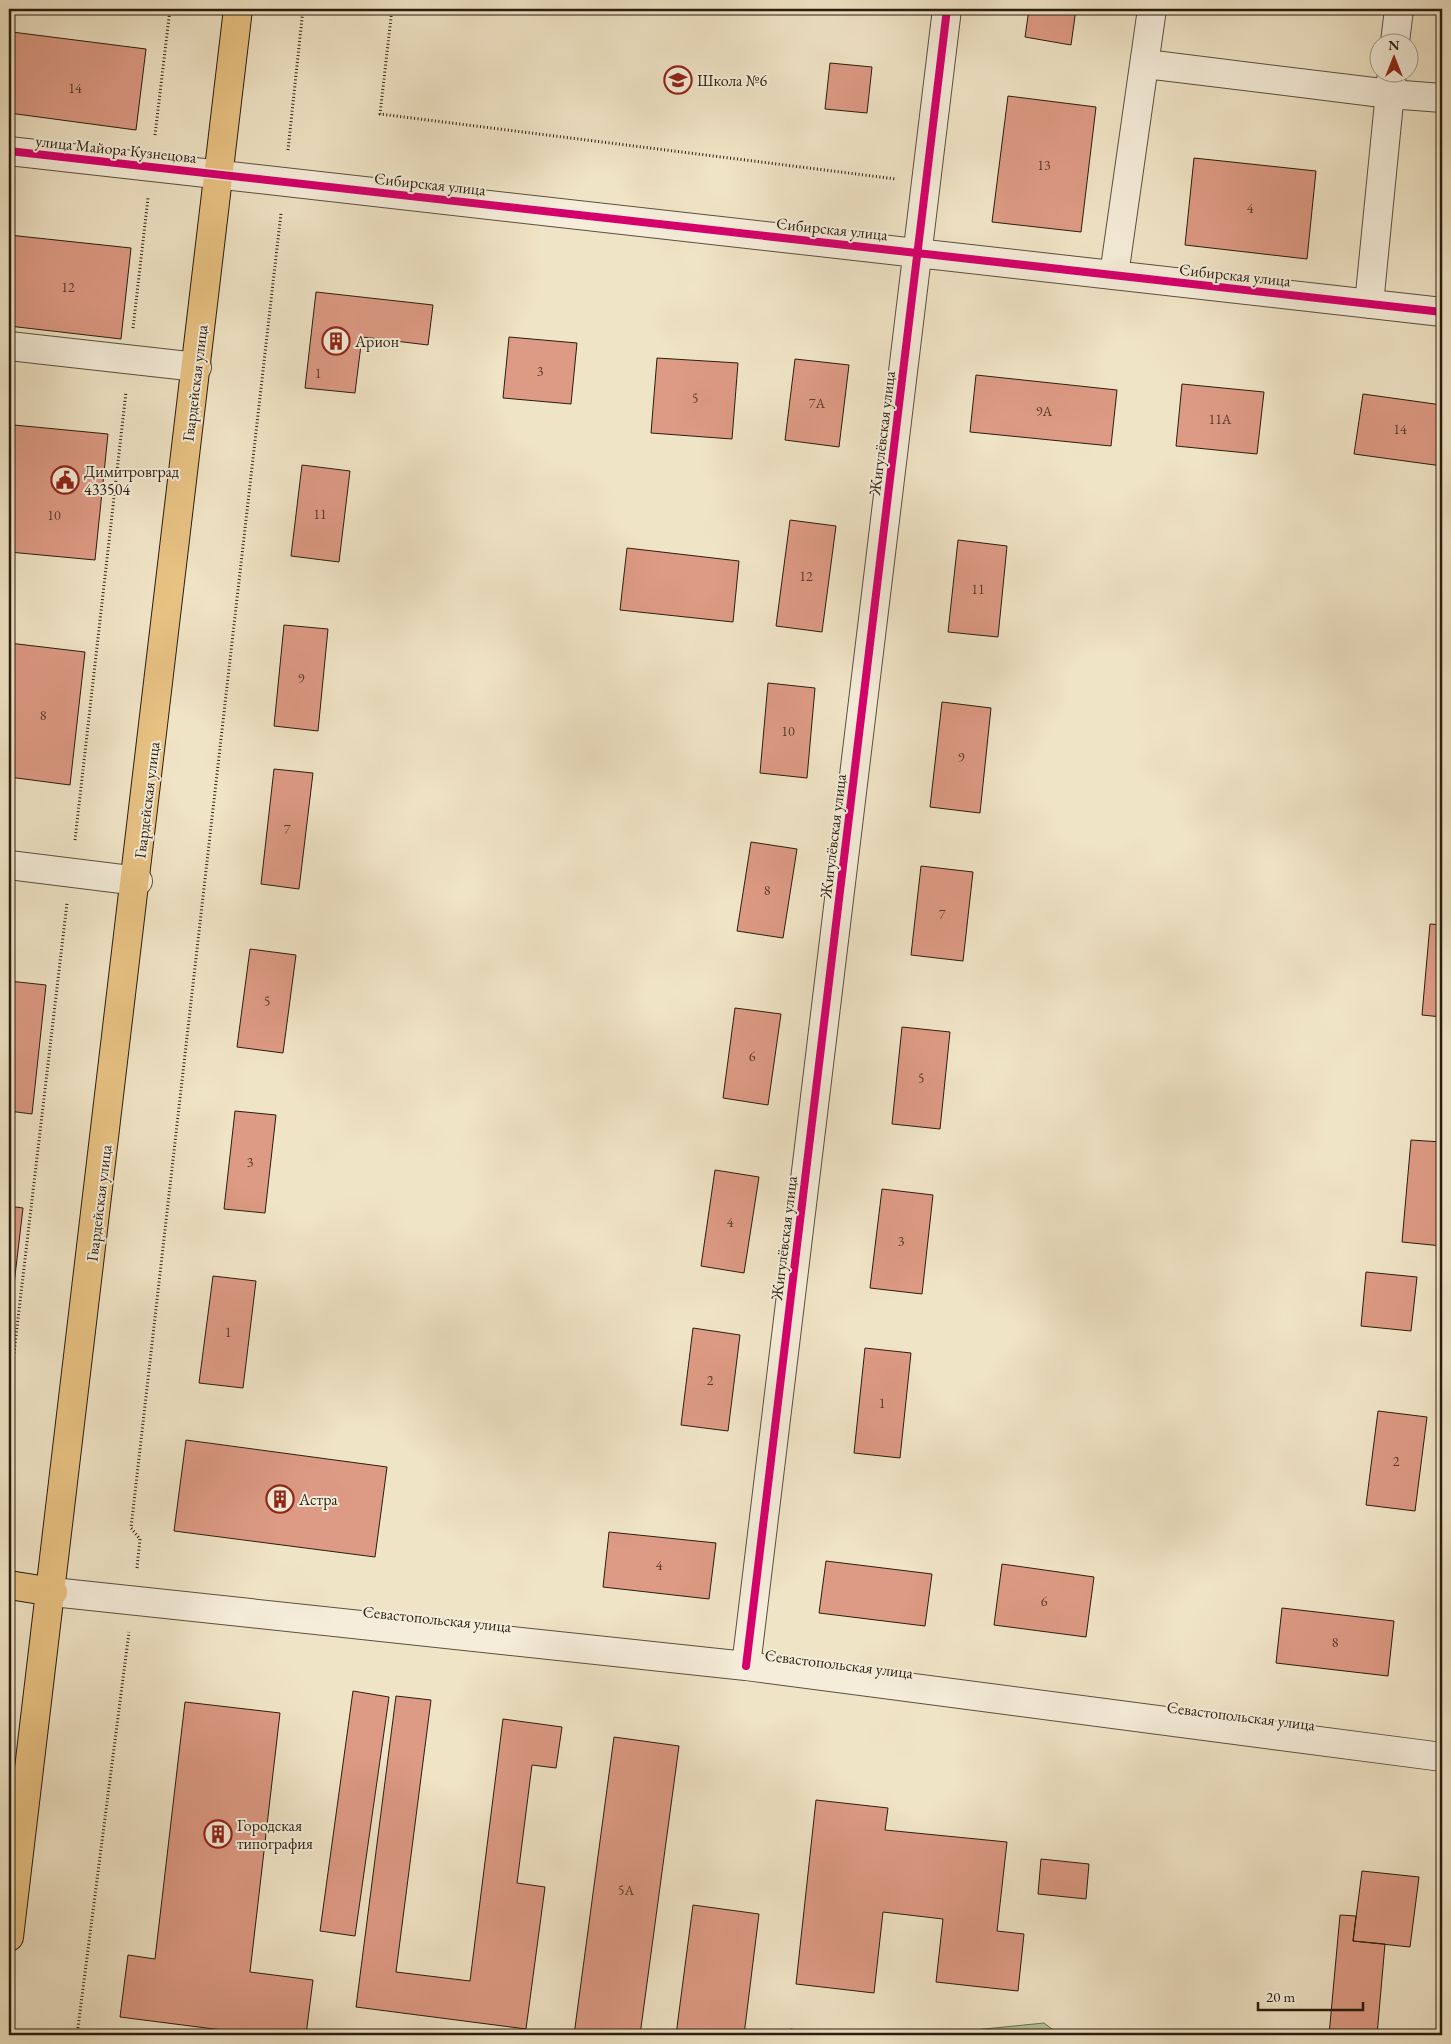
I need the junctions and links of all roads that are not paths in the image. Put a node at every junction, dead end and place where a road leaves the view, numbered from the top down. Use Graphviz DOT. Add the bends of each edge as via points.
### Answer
graph roads {
  1 [pos="238,9"];
  2 [pos="947,9"];
  3 [pos="1152,9"];
  4 [pos="1399,9"];
  5 [pos="1397,32"];
  6 [pos="1146,64"];
  7 [pos="1391,83"];
  8 [pos="1442,98"];
  9 [pos="9,151"];
  10 [pos="219,175"];
  11 [pos="917,252"];
  12 [pos="1114,275"];
  13 [pos="1368,304"];
  14 [pos="1442,312"];
  15 [pos="9,346"];
  16 [pos="197,367"];
  17 [pos="9,866"];
  18 [pos="138,881"];
  19 [pos="9,1585"];
  20 [pos="53,1592"];
  21 [pos="746,1666"];
  22 [pos="1442,1756"];
  23 [pos="9,1937"];
  1 -- 10 [label="main road, Гвардейская улица"];
  2 -- 11 [label="street, Жигулёвская улица"];
  3 -- 6 [label="street"];
  4 -- 5 [label="street"];
  6 -- 7 [label="street"];
  6 -- 12 [label="street"];
  7 -- 8 [label="street"];
  7 -- 13 [label="street"];
  9 -- 10 [label="street, улица Майора Кузнецова"];
  10 -- 11 [label="street, Сибирская улица"];
  10 -- 16 [label="main road, Гвардейская улица"];
  11 -- 12 [label="street, Сибирская улица"];
  11 -- 21 [label="street, Жигулёвская улица"];
  12 -- 13 [label="street, Сибирская улица"];
  13 -- 14 [label="street, Сибирская улица"];
  15 -- 16 [label="street"];
  16 -- 18 [label="main road, Гвардейская улица"];
  17 -- 18 [label="street"];
  18 -- 20 [label="main road, Гвардейская улица"];
  19 -- 20 [label="main road"];
  20 -- 21 [label="street, Севастопольская улица"];
  20 -- 23 [label="main road, Гвардейская улица"];
  21 -- 22 [label="street, Севастопольская улица"];
}
